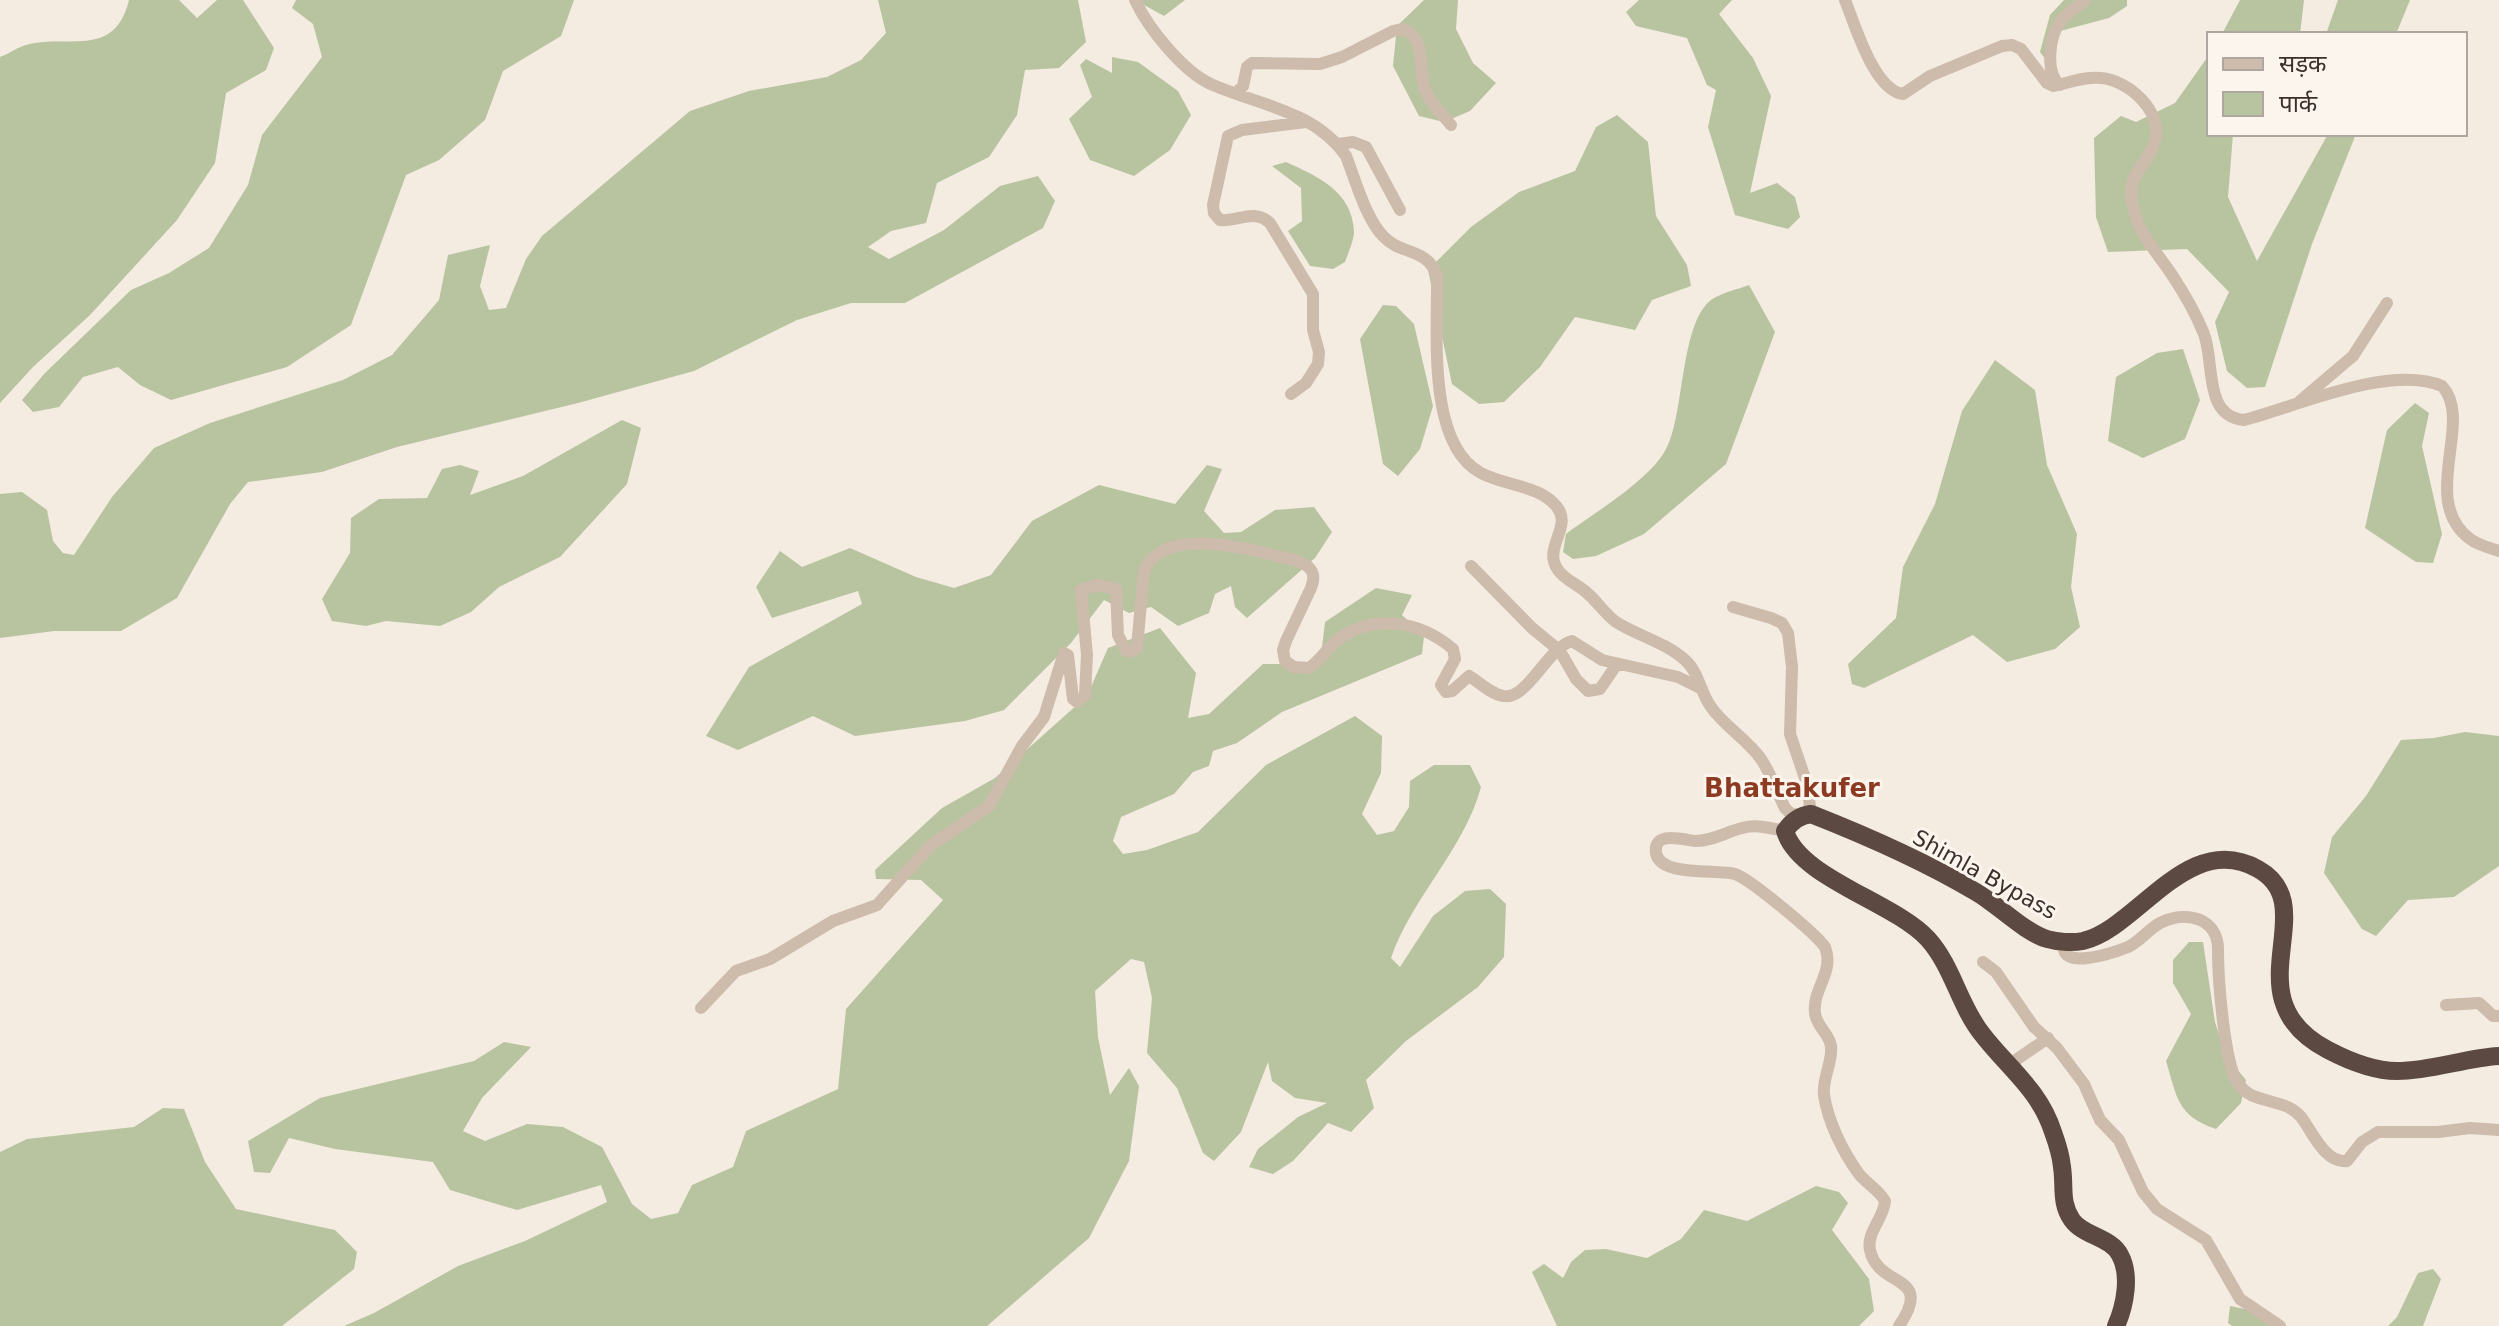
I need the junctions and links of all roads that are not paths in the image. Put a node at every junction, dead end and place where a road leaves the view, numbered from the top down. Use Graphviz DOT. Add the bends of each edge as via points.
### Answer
graph roads {
  1 [pos="1135,0"];
  2 [pos="1845,0"];
  3 [pos="2085,0"];
  4 [pos="2060,85"];
  5 [pos="1236,93"];
  6 [pos="1307,121"];
  7 [pos="1451,125"];
  8 [pos="1338,144"];
  9 [pos="1400,210"];
  10 [pos="2387,303"];
  11 [pos="1291,394"];
  12 [pos="2295,406"];
  13 [pos="2499,551"];
  14 [pos="1471,566"];
  15 [pos="1733,607"];
  16 [pos="1558,649"];
  17 [pos="1617,664"];
  18 [pos="1702,689"];
  19 [pos="1807,815"];
  20 [pos="1785,831"];
  21 [pos="2065,942"];
  22 [pos="1983,962"];
  23 [pos="2446,1005"];
  24 [pos="701,1008"];
  25 [pos="2499,1016"];
  26 [pos="2048,1038"];
  27 [pos="2499,1056"];
  28 [pos="2010,1064"];
  29 [pos="2499,1130"];
  30 [pos="1899,1326"];
  31 [pos="2116,1326"];
  32 [pos="2280,1326"];
  1 -- 5 [label="street" via="1158,36 1193,73"];
  2 -- 4 [label="street" via="1873,67 1896,93 1991,49 2012,45 2047,83"];
  3 -- 4 [label="street" via="2056,30 2050,65"];
  4 -- 12 [label="street" via="2103,77 2122,84 2153,115 2155,143 2133,175 2133,206 2146,239 2205,336 2214,392 2224,414 2244,420"];
  5 -- 6 [label="street"];
  5 -- 7 [label="street" via="1252,63 1320,64 1402,29 1416,37 1426,90"];
  6 -- 8 [label="street"];
  6 -- 11 [label="street" via="1228,136 1213,205 1220,220 1254,214 1270,223 1313,294 1318,364"];
  8 -- 9 [label="street" via="1366,147"];
  8 -- 18 [label="street" via="1381,235 1394,246 1424,256 1437,275 1442,401 1447,431 1460,455 1483,474 1549,498 1562,515 1553,546 1557,568 1617,622 1684,659"];
  10 -- 12 [label="street" via="2353,356"];
  12 -- 13 [label="street" via="2384,381 2412,378 2442,386 2452,403 2446,471 2452,513 2471,541"];
  14 -- 16 [label="street"];
  15 -- 19 [label="street" via="1782,623 1788,633 1790,734 1807,784"];
  16 -- 17 [label="street" via="1572,641"];
  16 -- 17 [label="street" via="1588,691 1600,689"];
  16 -- 24 [label="street" via="1509,696 1469,676 1446,692 1441,685 1455,659 1453,649 1419,627 1399,623 1360,629 1338,640 1309,668 1294,667 1285,661 1283,650 1311,588 1311,570 1244,548 1202,543 1169,549 1148,562 1144,571 1133,651 1123,648 1118,635 1116,589 1096,585 1081,590 1085,695 1077,702 1073,699 1064,653 1044,717 989,806 926,849 877,905 833,921 770,959 736,971"];
  17 -- 18 [label="street" via="1678,677"];
  18 -- 19 [label="street" via="1718,715 1761,759 1785,808"];
  19 -- 20 [label="highway"];
  19 -- 21 [label="highway, Shimla Bypass" via="1866,836 1974,890 2044,938"];
  20 -- 28 [label="highway" via="1802,857 1907,920 1928,939 1946,963 1981,1034"];
  20 -- 30 [label="street" via="1744,827 1711,840 1664,839 1656,855 1675,869 1736,875 1825,947 1829,967 1815,1015 1831,1048 1824,1097 1847,1156 1885,1201 1870,1250 1882,1270 1910,1293 1913,1301"];
  21 -- 27 [label="highway, Shimla Bypass" via="2084,941 2107,929 2184,872 2217,860 2238,861 2259,869 2279,891 2286,922 2278,979 2283,1003 2297,1029 2316,1044 2369,1067 2396,1071"];
  21 -- 29 [label="street" via="2064,954 2078,959 2130,946 2175,918 2190,916 2210,925 2218,946 2234,1076 2250,1095 2300,1115 2321,1147 2338,1161 2347,1161 2378,1132"];
  22 -- 26 [label="street"];
  23 -- 25 [label="street" via="2479,1003"];
  26 -- 28 [label="street"];
  26 -- 32 [label="street" via="2084,1084 2104,1126 2119,1140 2143,1192 2157,1209 2206,1240 2240,1299"];
  28 -- 31 [label="highway" via="2053,1130 2062,1165 2063,1201 2073,1222 2120,1254 2125,1298"];
}
